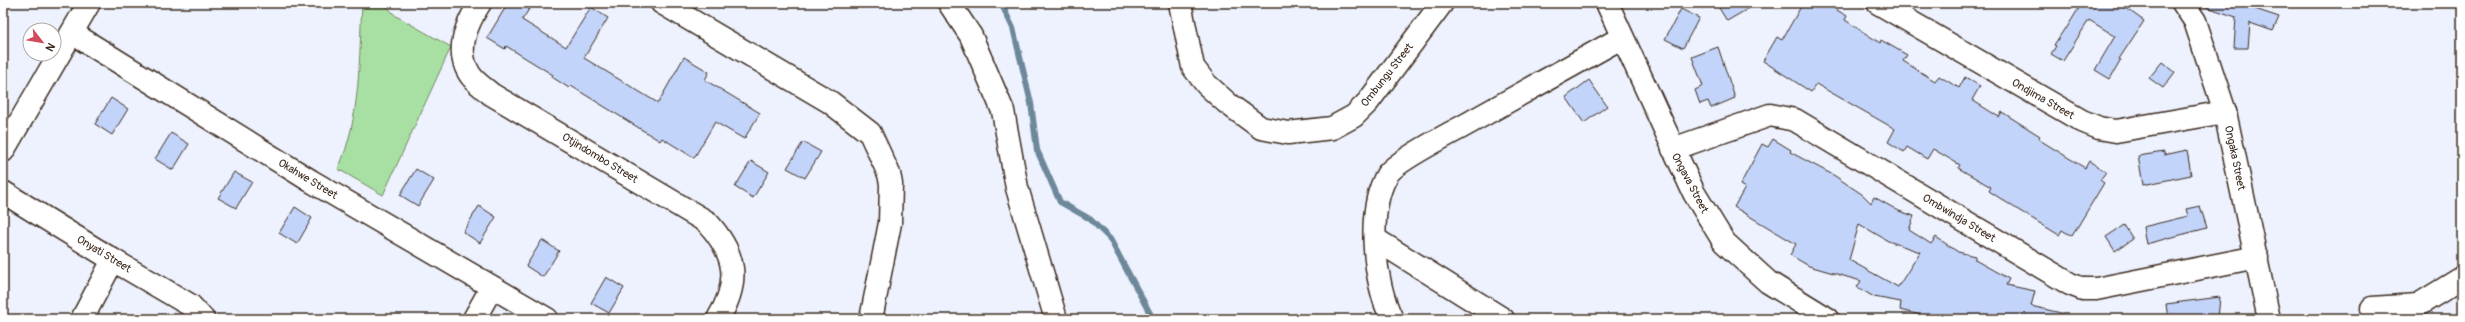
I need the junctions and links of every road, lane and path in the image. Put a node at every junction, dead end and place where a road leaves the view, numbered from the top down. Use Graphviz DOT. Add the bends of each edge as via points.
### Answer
graph roads {
  1 [pos="89,3"];
  2 [pos="480,3"];
  3 [pos="662,3"];
  4 [pos="949,3"];
  5 [pos="1180,3"];
  6 [pos="1442,3"];
  7 [pos="1878,3"];
  8 [pos="2182,3"];
  9 [pos="1615,7"];
  10 [pos="72,33"];
  11 [pos="1621,38"];
  12 [pos="2225,112"];
  13 [pos="1673,149"];
  14 [pos="3,151"];
  15 [pos="3,192"];
  16 [pos="1374,239"];
  17 [pos="2257,256"];
  18 [pos="112,260"];
  19 [pos="2462,278"];
  20 [pos="492,287"];
  21 [pos="2372,308"];
  22 [pos="82,319"];
  23 [pos="203,319"];
  24 [pos="474,319"];
  25 [pos="547,319"];
  26 [pos="718,319"];
  27 [pos="871,319"];
  28 [pos="1056,319"];
  29 [pos="1392,319"];
  30 [pos="1502,319"];
  31 [pos="1828,319"];
  32 [pos="2269,319"];
  1 -- 10 [label="street"];
  2 -- 26 [label="street, Otjindombo Street" via="464,34 465,65 476,81 491,94 707,222 721,237 733,271 732,293"];
  3 -- 27 [label="street" via="830,102 870,133 891,184 890,223"];
  4 -- 28 [label="street" via="971,36 1003,111 1017,188"];
  5 -- 6 [label="street, Ombungu Street" via="1193,67 1206,84 1251,123 1271,131 1288,133 1332,128 1354,116 1368,102"];
  7 -- 12 [label="street, Ondjima Street" via="2082,122 2099,128 2116,131"];
  8 -- 12 [label="street, Ongaka Street" via="2195,21"];
  9 -- 11 [label="street, Ongava Street"];
  10 -- 14 [label="street"];
  10 -- 20 [label="street, Okahwe Street" via="311,181"];
  11 -- 13 [label="street, Ongava Street"];
  11 -- 16 [label="street" via="1422,148 1387,174 1374,211"];
  12 -- 17 [label="street, Ongaka Street"];
  13 -- 17 [label="street, Ombwindja Street" via="1770,115 1795,120 2070,284 2083,289 2096,290"];
  13 -- 31 [label="street, Ongava Street" via="1694,193 1724,242 1768,282"];
  15 -- 18 [label="street, Onyati Street"];
  16 -- 29 [label="street" via="1384,303"];
  16 -- 30 [label="street"];
  17 -- 32 [label="street, Ongaka Street"];
  18 -- 22 [label="street"];
  18 -- 23 [label="street, Onyati Street" via="190,305"];
  19 -- 21 [label="street" via="2418,305"];
  20 -- 24 [label="street"];
  20 -- 25 [label="street, Okahwe Street"];
}
